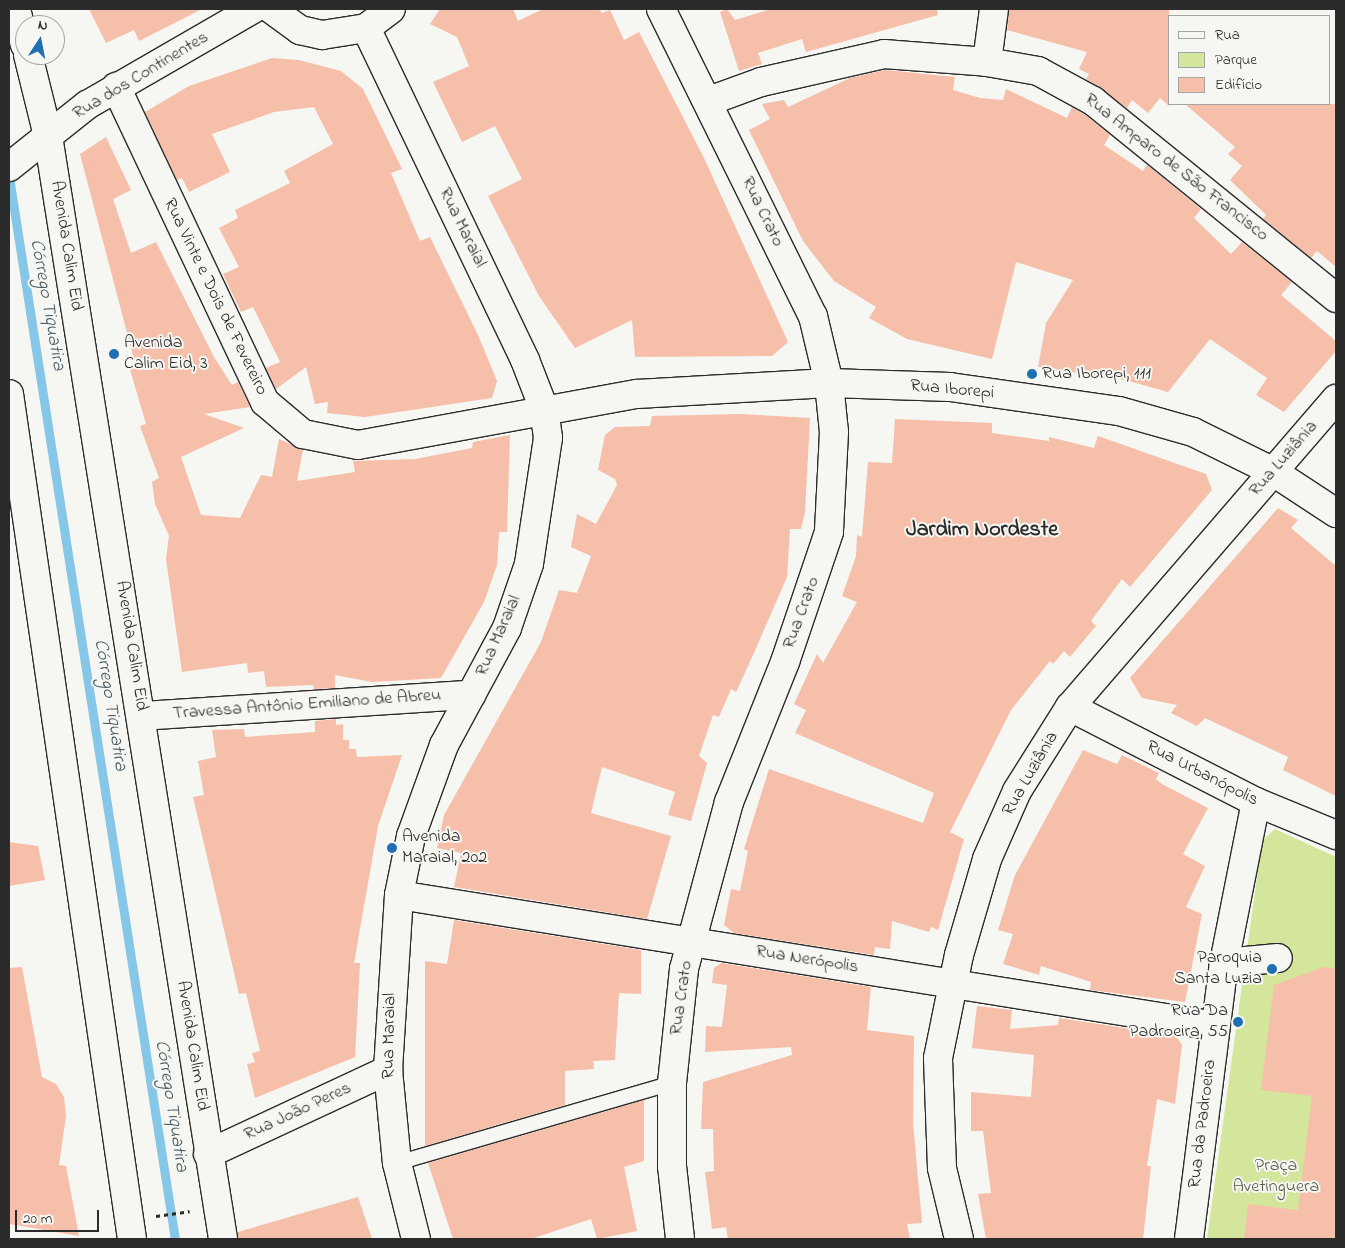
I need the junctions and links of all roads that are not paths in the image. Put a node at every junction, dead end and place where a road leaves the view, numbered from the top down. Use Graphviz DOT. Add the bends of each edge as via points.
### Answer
graph roads {
  1 [pos="253,9"];
  2 [pos="271,9"];
  3 [pos="391,9"];
  4 [pos="661,9"];
  5 [pos="994,9"];
  6 [pos="366,28"];
  7 [pos="987,62"];
  8 [pos="30,65"];
  9 [pos="116,87"];
  10 [pos="709,101"];
  11 [pos="48,136"];
  12 [pos="16,161"];
  13 [pos="1336,298"];
  14 [pos="829,383"];
  15 [pos="9,394"];
  16 [pos="1336,399"];
  17 [pos="544,408"];
  18 [pos="1272,471"];
  19 [pos="18,502"];
  20 [pos="1336,514"];
  21 [pos="471,695"];
  22 [pos="1070,707"];
  23 [pos="142,716"];
  24 [pos="1256,802"];
  25 [pos="1336,835"];
  26 [pos="399,895"];
  27 [pos="691,941"];
  28 [pos="1278,958"];
  29 [pos="1224,962"];
  30 [pos="953,983"];
  31 [pos="1214,1026"];
  32 [pos="388,1070"];
  33 [pos="672,1083"];
  34 [pos="208,1154"];
  35 [pos="397,1163"];
  36 [pos="132,1239"];
  37 [pos="223,1239"];
  38 [pos="416,1239"];
  39 [pos="680,1239"];
  40 [pos="959,1239"];
  41 [pos="1189,1239"];
  1 -- 9 [label="street, Rua dos Continentes"];
  2 -- 6 [label="street" via="300,30 322,35"];
  3 -- 6 [label="street"];
  4 -- 10 [label="street, Rua Crato"];
  5 -- 7 [label="street"];
  6 -- 17 [label="street, Rua Maraial"];
  7 -- 10 [label="street, Rua Amparo de São Francisco" via="884,54 761,82"];
  7 -- 13 [label="street, Rua Amparo de São Francisco" via="1038,71 1093,101"];
  8 -- 11 [label="street, Avenida Calim Eid"];
  9 -- 11 [label="street, Rua dos Continentes"];
  9 -- 17 [label="street, Rua Vinte e Dois de Fevereiro" via="266,402 303,434 358,445"];
  10 -- 14 [label="street, Rua Crato" via="813,316"];
  11 -- 12 [label="street, Rua dos Continentes"];
  11 -- 23 [label="street, Avenida Calim Eid"];
  14 -- 17 [label="street, Rua Iborepi" via="637,394"];
  14 -- 18 [label="street, Rua Iborepi" via="950,387 1119,411 1193,432"];
  14 -- 27 [label="street, Rua Crato" via="834,432 829,532 785,662 729,802"];
  15 -- 19 [label="street"];
  16 -- 18 [label="street, Rua Luziânia"];
  17 -- 21 [label="street, Rua Maraial" via="548,438 544,484 529,564 507,628"];
  18 -- 20 [label="street, Rua Iborepi"];
  18 -- 22 [label="street, Rua Luziânia"];
  19 -- 36 [label="street"];
  21 -- 23 [label="street, Travessa Antônio Emiliano de Abreu"];
  21 -- 26 [label="street, Rua Maraial" via="444,746 414,827"];
  22 -- 24 [label="street, Rua Urbanópolis"];
  22 -- 30 [label="street, Rua Luziânia" via="1017,791 987,859"];
  23 -- 34 [label="street, Avenida Calim Eid"];
  24 -- 25 [label="street, Rua Urbanópolis"];
  24 -- 29 [label="street, Rua da Padroeira"];
  26 -- 27 [label="street, Rua Nerópolis"];
  26 -- 32 [label="street, Rua Maraial"];
  27 -- 30 [label="street, Rua Nerópolis"];
  27 -- 33 [label="street, Rua Crato"];
  28 -- 29 [label="street"];
  29 -- 31 [label="street, Rua da Padroeira"];
  30 -- 31 [label="street, Rua Nerópolis"];
  30 -- 40 [label="street, Rua Luziânia" via="938,1058 942,1168"];
  31 -- 41 [label="street, Rua da Padroeira"];
  32 -- 34 [label="street, Rua João Peres"];
  32 -- 35 [label="street, Rua Maraial"];
  33 -- 35 [label="lane"];
  33 -- 39 [label="street, Rua Crato" via="672,1166"];
  34 -- 37 [label="street, Avenida Calim Eid"];
  35 -- 38 [label="street, Rua Maraial"];
}
